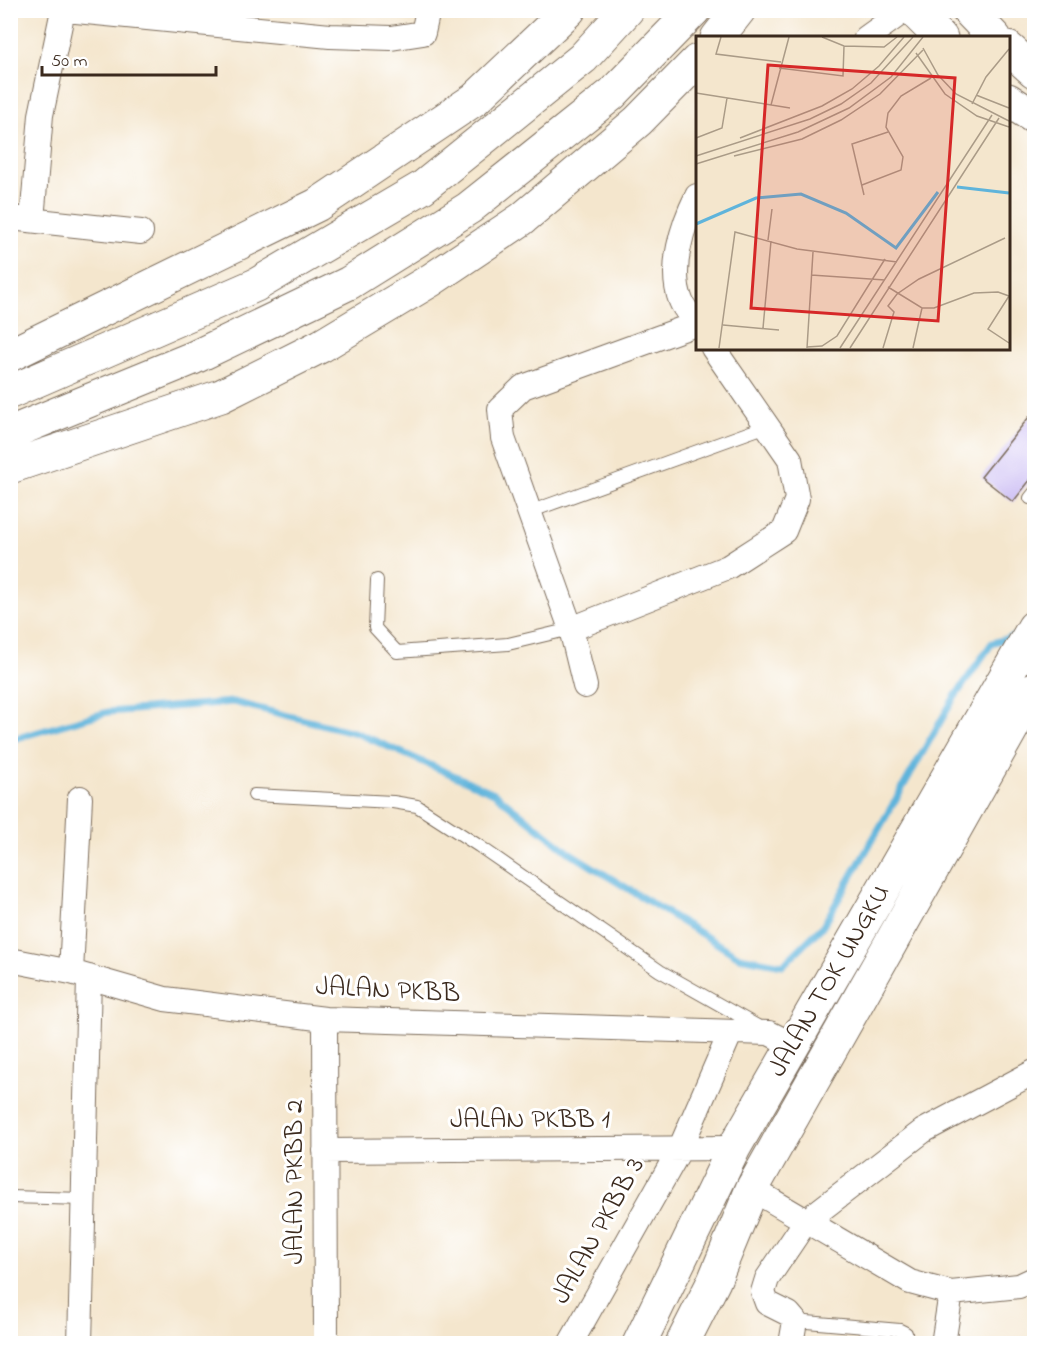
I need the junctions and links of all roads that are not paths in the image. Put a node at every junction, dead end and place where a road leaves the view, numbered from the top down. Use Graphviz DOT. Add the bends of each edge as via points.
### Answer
graph roads {
  1 [pos="64,10"];
  2 [pos="428,10"];
  3 [pos="569,10"];
  4 [pos="627,10"];
  5 [pos="694,10"];
  6 [pos="739,10"];
  7 [pos="905,10"];
  8 [pos="914,10"];
  9 [pos="969,10"];
  10 [pos="719,36"];
  11 [pos="869,36"];
  12 [pos="939,36"];
  13 [pos="993,36"];
  14 [pos="1009,49"];
  15 [pos="696,62"];
  16 [pos="1035,71"];
  17 [pos="1009,101"];
  18 [pos="1035,117"];
  19 [pos="696,198"];
  20 [pos="21,219"];
  21 [pos="141,232"];
  22 [pos="696,323"];
  23 [pos="696,324"];
  24 [pos="714,350"];
  25 [pos="10,355"];
  26 [pos="10,392"];
  27 [pos="767,426"];
  28 [pos="10,433"];
  29 [pos="10,467"];
  30 [pos="529,512"];
  31 [pos="377,580"];
  32 [pos="571,629"];
  33 [pos="1031,634"];
  34 [pos="585,687"];
  35 [pos="1035,689"];
  36 [pos="254,795"];
  37 [pos="80,798"];
  38 [pos="10,960"];
  39 [pos="80,975"];
  40 [pos="324,1019"];
  41 [pos="730,1034"];
  42 [pos="781,1039"];
  43 [pos="1035,1072"];
  44 [pos="734,1148"];
  45 [pos="680,1149"];
  46 [pos="325,1151"];
  47 [pos="752,1189"];
  48 [pos="10,1197"];
  49 [pos="84,1199"];
  50 [pos="806,1221"];
  51 [pos="1035,1279"];
  52 [pos="951,1293"];
  53 [pos="793,1332"];
  54 [pos="80,1344"];
  55 [pos="326,1344"];
  56 [pos="570,1344"];
  57 [pos="639,1344"];
  58 [pos="682,1344"];
  59 [pos="908,1344"];
  60 [pos="942,1344"];
  1 -- 2 [label="street" via="330,36 391,38 423,33"];
  1 -- 20 [label="street"];
  3 -- 25 [label="main road" via="475,99 317,205"];
  4 -- 26 [label="main road" via="583,58 423,187 256,285"];
  5 -- 28 [label="main road" via="612,94 469,208 349,283 193,358"];
  6 -- 10 [label="main road"];
  7 -- 11 [label="street"];
  8 -- 12 [label="main road"];
  9 -- 13 [label="main road"];
  14 -- 16 [label="main road"];
  15 -- 29 [label="main road" via="638,121 522,219 321,346 221,396"];
  17 -- 18 [label="main road"];
  19 -- 22 [label="street" via="685,220 676,263 680,301"];
  20 -- 21 [label="street"];
  23 -- 30 [label="street" via="523,387 501,409 502,438"];
  24 -- 27 [label="street"];
  27 -- 30 [label="lane"];
  27 -- 32 [label="street" via="790,459 797,499 784,531 728,567"];
  30 -- 32 [label="street"];
  31 -- 32 [label="lane" via="375,628 397,652 508,644"];
  32 -- 34 [label="street"];
  33 -- 42 [label="main road, JALAN TOK UNGKU"];
  35 -- 47 [label="main road, JALAN TOK UNGKU"];
  36 -- 42 [label="lane" via="417,806 660,971"];
  37 -- 39 [label="street"];
  38 -- 39 [label="street, JALAN PKBB"];
  39 -- 40 [label="street, JALAN PKBB" via="165,999"];
  39 -- 49 [label="street"];
  40 -- 41 [label="street, JALAN PKBB"];
  40 -- 46 [label="street, JALAN PKBB 2"];
  41 -- 42 [label="street, JALAN PKBB"];
  41 -- 45 [label="street, JALAN PKBB 3"];
  42 -- 44 [label="main road, JALAN TOK UNGKU"];
  43 -- 50 [label="street" via="922,1131"];
  44 -- 45 [label="street, JALAN PKBB 1"];
  44 -- 57 [label="main road, JALAN TOK UNGKU"];
  45 -- 46 [label="street, JALAN PKBB 1"];
  45 -- 56 [label="street, JALAN PKBB 3"];
  46 -- 55 [label="street, JALAN PKBB 2"];
  47 -- 50 [label="street"];
  47 -- 58 [label="main road, JALAN TOK UNGKU" via="714,1281"];
  48 -- 49 [label="lane"];
  49 -- 54 [label="street"];
  50 -- 52 [label="street" via="910,1282"];
  50 -- 53 [label="street" via="767,1279 763,1292 766,1303 789,1314"];
  51 -- 52 [label="street" via="1019,1286"];
  52 -- 60 [label="street"];
  53 -- 59 [label="lane" via="900,1330 906,1333"];
}
